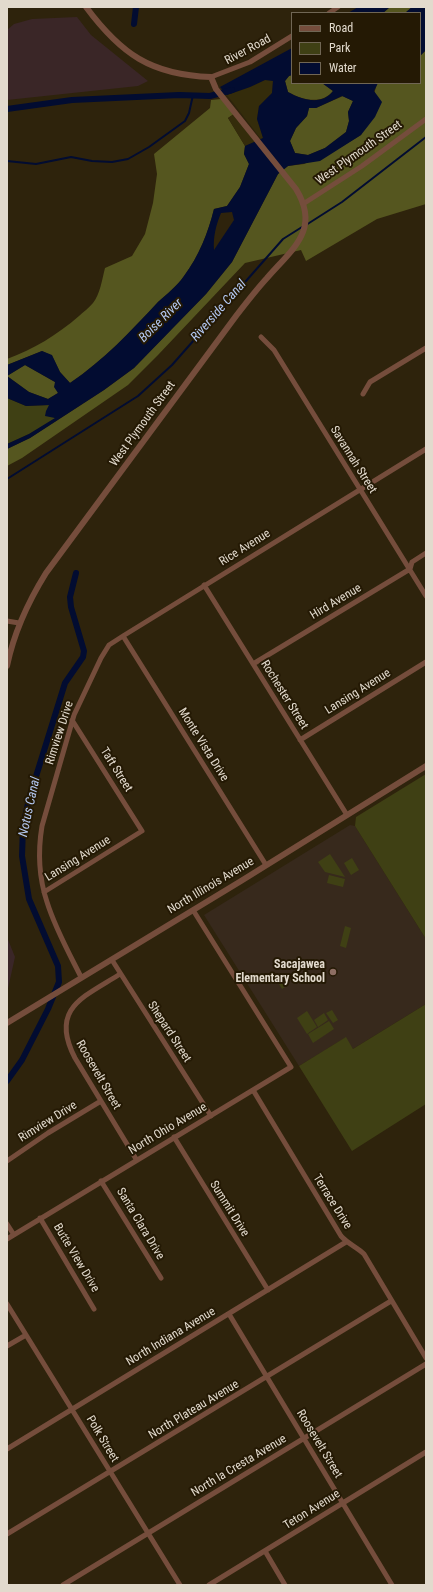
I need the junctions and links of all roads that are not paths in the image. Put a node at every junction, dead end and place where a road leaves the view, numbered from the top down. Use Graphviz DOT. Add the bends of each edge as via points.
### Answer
graph roads {
  1 [pos="86,7"];
  2 [pos="291,37"];
  3 [pos="211,77"];
  4 [pos="426,119"];
  5 [pos="303,204"];
  6 [pos="261,337"];
  7 [pos="426,348"];
  8 [pos="363,394"];
  9 [pos="426,449"];
  10 [pos="360,490"];
  11 [pos="426,553"];
  12 [pos="410,569"];
  13 [pos="204,585"];
  14 [pos="426,596"];
  15 [pos="7,621"];
  16 [pos="19,623"];
  17 [pos="123,636"];
  18 [pos="426,662"];
  19 [pos="253,664"];
  20 [pos="7,666"];
  21 [pos="91,679"];
  22 [pos="72,720"];
  23 [pos="300,740"];
  24 [pos="426,766"];
  25 [pos="347,815"];
  26 [pos="142,831"];
  27 [pos="266,865"];
  28 [pos="44,892"];
  29 [pos="193,910"];
  30 [pos="112,960"];
  31 [pos="120,974"];
  32 [pos="81,977"];
  33 [pos="7,1023"];
  34 [pos="252,1090"];
  35 [pos="101,1101"];
  36 [pos="211,1116"];
  37 [pos="174,1137"];
  38 [pos="136,1159"];
  39 [pos="7,1161"];
  40 [pos="101,1181"];
  41 [pos="40,1218"];
  42 [pos="7,1224"];
  43 [pos="14,1235"];
  44 [pos="7,1239"];
  45 [pos="346,1242"];
  46 [pos="161,1278"];
  47 [pos="268,1290"];
  48 [pos="391,1301"];
  49 [pos="7,1304"];
  50 [pos="94,1309"];
  51 [pos="229,1314"];
  52 [pos="26,1335"];
  53 [pos="7,1346"];
  54 [pos="426,1358"];
  55 [pos="426,1364"];
  56 [pos="266,1377"];
  57 [pos="72,1410"];
  58 [pos="304,1438"];
  59 [pos="7,1449"];
  60 [pos="426,1452"];
  61 [pos="110,1472"];
  62 [pos="343,1503"];
  63 [pos="148,1533"];
  64 [pos="7,1534"];
  65 [pos="265,1551"];
  66 [pos="63,1585"];
  67 [pos="180,1585"];
  68 [pos="208,1585"];
  69 [pos="285,1585"];
  70 [pos="392,1585"];
  1 -- 3 [label="street" via="101,28 116,42 151,66 184,75"];
  2 -- 3 [label="street, River Road" via="250,62"];
  3 -- 5 [label="street, West Plymouth Street" via="216,89 296,189"];
  4 -- 5 [label="street, West Plymouth Street" via="362,166"];
  5 -- 16 [label="street, West Plymouth Street" via="305,223 298,243 236,316 46,573"];
  6 -- 10 [label="street, Savannah Street" via="274,350"];
  7 -- 8 [label="street" via="370,382"];
  9 -- 10 [label="street, Rice Avenue"];
  10 -- 12 [label="street, Savannah Street"];
  10 -- 13 [label="street, Rice Avenue"];
  11 -- 12 [label="street, Hird Avenue" via="412,562"];
  12 -- 14 [label="street, Savannah Street"];
  12 -- 19 [label="street, Hird Avenue"];
  13 -- 17 [label="street, Rice Avenue"];
  13 -- 19 [label="street, Rochester Street"];
  15 -- 16 [label="street"];
  16 -- 20 [label="street, West Plymouth Street"];
  17 -- 21 [label="street, Rice Avenue" via="109,645"];
  17 -- 27 [label="street, Monte Vista Drive"];
  18 -- 23 [label="street, Lansing Avenue"];
  19 -- 23 [label="street, Rochester Street"];
  21 -- 22 [label="street, Rimview Drive"];
  22 -- 26 [label="street, Taft Street"];
  22 -- 28 [label="street, Rimview Drive" via="39,843"];
  23 -- 25 [label="street, Rochester Street"];
  24 -- 25 [label="street, North Illinois Avenue"];
  25 -- 27 [label="street, North Illinois Avenue"];
  26 -- 28 [label="street, Lansing Avenue"];
  27 -- 29 [label="street, North Illinois Avenue"];
  28 -- 32 [label="street, Rimview Drive" via="54,921"];
  29 -- 30 [label="street, North Illinois Avenue"];
  29 -- 34 [label="street, North Ohio Avenue" via="291,1067"];
  30 -- 31 [label="street, Shepard Street"];
  30 -- 32 [label="street, North Illinois Avenue"];
  31 -- 35 [label="street, Roosevelt Street" via="78,1000 67,1016 65,1027 68,1046"];
  31 -- 36 [label="street, Shepard Street"];
  32 -- 33 [label="street, North Illinois Avenue"];
  34 -- 36 [label="street, North Ohio Avenue"];
  34 -- 45 [label="street, Terrace Drive"];
  35 -- 38 [label="street, Roosevelt Street"];
  35 -- 39 [label="street, Rimview Drive"];
  36 -- 37 [label="street, North Ohio Avenue"];
  37 -- 38 [label="street, North Ohio Avenue"];
  37 -- 47 [label="street, Summit Drive"];
  38 -- 40 [label="street, North Ohio Avenue"];
  40 -- 41 [label="street, North Ohio Avenue"];
  40 -- 46 [label="street, Santa Clara Drive"];
  41 -- 43 [label="street, North Ohio Avenue"];
  41 -- 50 [label="street, Butte View Drive"];
  42 -- 43 [label="street"];
  43 -- 44 [label="street, North Ohio Avenue"];
  45 -- 47 [label="street, North Indiana Avenue"];
  45 -- 48 [label="street, Terrace Drive" via="364,1254"];
  47 -- 51 [label="street, North Indiana Avenue"];
  48 -- 54 [label="street, Terrace Drive"];
  48 -- 56 [label="street, North Plateau Avenue"];
  49 -- 52 [label="street, Polk Street"];
  51 -- 56 [label="street, Roosevelt Street"];
  51 -- 57 [label="street, North Indiana Avenue"];
  52 -- 53 [label="street"];
  52 -- 57 [label="street, Polk Street"];
  55 -- 58 [label="street, North la Cresta Avenue"];
  56 -- 58 [label="street, Roosevelt Street"];
  56 -- 61 [label="street, North Plateau Avenue"];
  57 -- 59 [label="street, North Indiana Avenue"];
  57 -- 61 [label="street, Polk Street"];
  58 -- 62 [label="street, Roosevelt Street"];
  58 -- 63 [label="street, North la Cresta Avenue"];
  60 -- 62 [label="street, Teton Avenue"];
  61 -- 63 [label="street, Polk Street"];
  61 -- 64 [label="street, North Plateau Avenue"];
  62 -- 65 [label="street, Teton Avenue"];
  62 -- 70 [label="street, Roosevelt Street"];
  63 -- 66 [label="street, North la Cresta Avenue"];
  63 -- 67 [label="street, Polk Street"];
  65 -- 68 [label="street, Teton Avenue"];
  65 -- 69 [label="street"];
}
